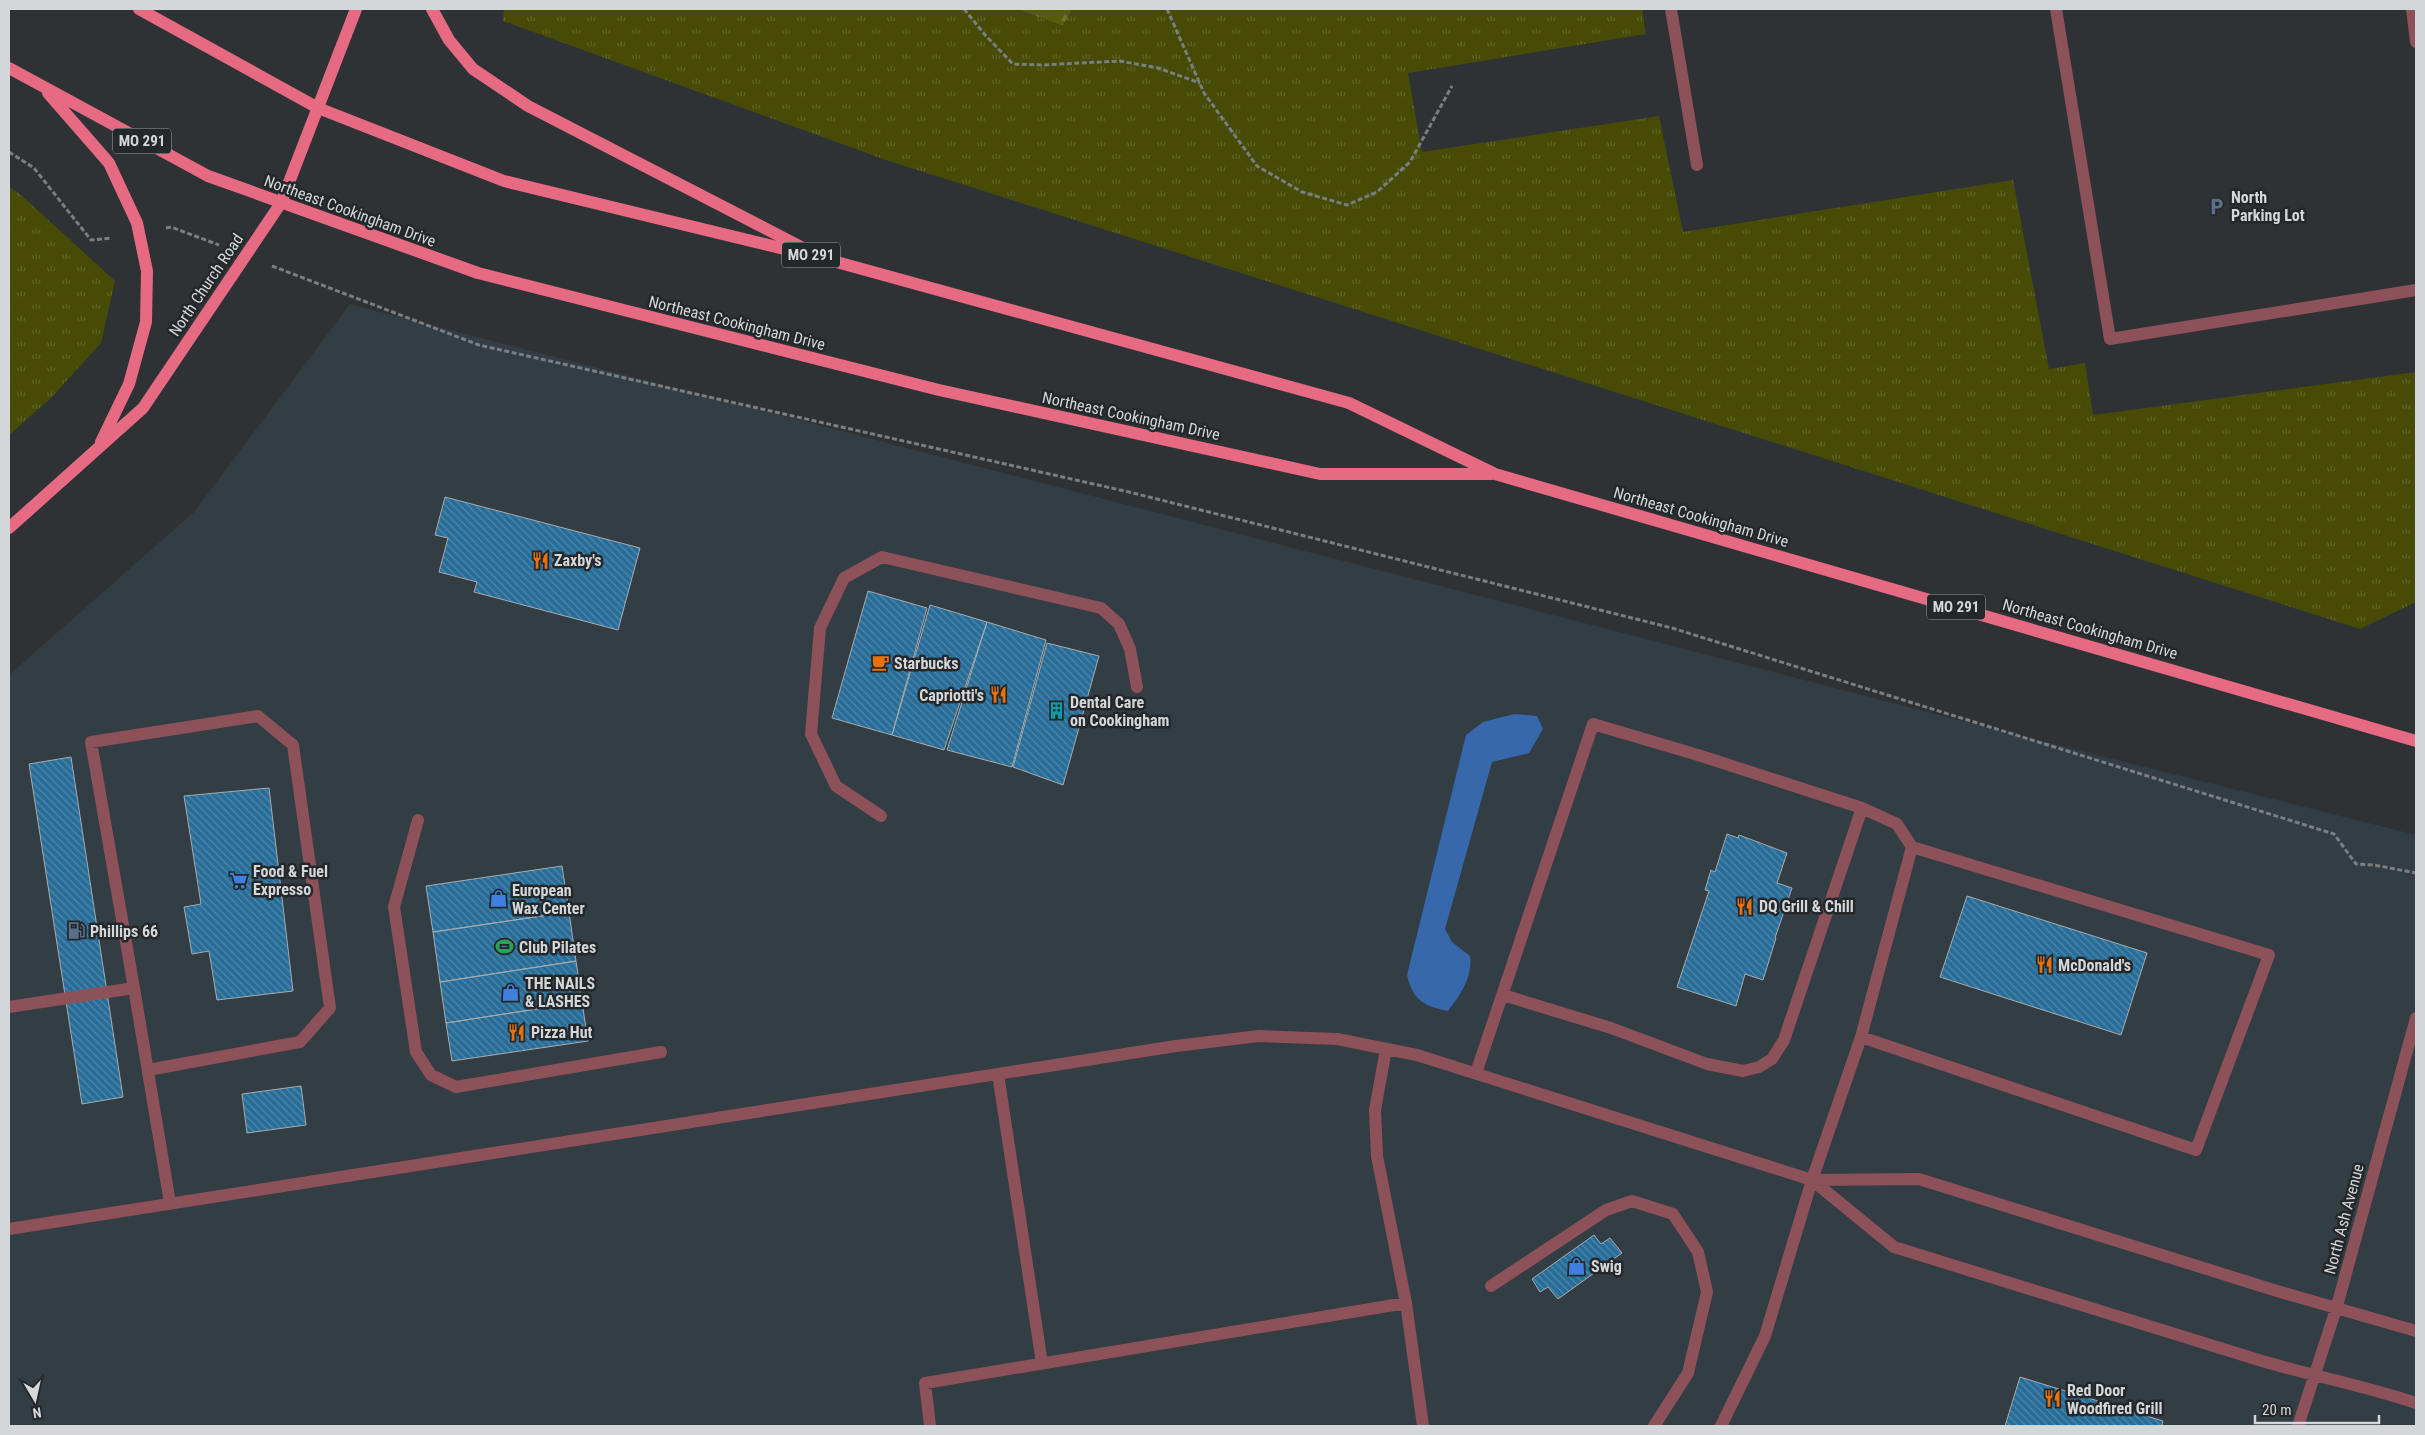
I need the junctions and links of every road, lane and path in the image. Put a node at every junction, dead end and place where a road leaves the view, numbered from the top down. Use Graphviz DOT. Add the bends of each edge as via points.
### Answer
graph roads {
  1 [pos="139,9"];
  2 [pos="356,9"];
  3 [pos="432,9"];
  4 [pos="964,9"];
  5 [pos="1166,9"];
  6 [pos="1671,9"];
  7 [pos="2056,9"];
  8 [pos="2412,9"];
  9 [pos="2416,42"];
  10 [pos="9,68"];
  11 [pos="1200,83"];
  12 [pos="41,86"];
  13 [pos="1452,86"];
  14 [pos="318,108"];
  15 [pos="9,152"];
  16 [pos="1697,165"];
  17 [pos="281,203"];
  18 [pos="139,235"];
  19 [pos="246,256"];
  20 [pos="822,258"];
  21 [pos="2416,290"];
  22 [pos="98,448"];
  23 [pos="1495,474"];
  24 [pos="9,528"];
  25 [pos="1137,687"];
  26 [pos="2416,741"];
  27 [pos="1862,808"];
  28 [pos="881,816"];
  29 [pos="418,820"];
  30 [pos="1912,847"];
  31 [pos="2416,873"];
  32 [pos="134,988"];
  33 [pos="1503,995"];
  34 [pos="9,1007"];
  35 [pos="2416,1018"];
  36 [pos="1861,1037"];
  37 [pos="1386,1049"];
  38 [pos="660,1052"];
  39 [pos="148,1070"];
  40 [pos="1476,1073"];
  41 [pos="998,1074"];
  42 [pos="1812,1180"];
  43 [pos="170,1203"];
  44 [pos="9,1229"];
  45 [pos="1491,1286"];
  46 [pos="1406,1304"];
  47 [pos="2337,1306"];
  48 [pos="2416,1331"];
  49 [pos="1042,1363"];
  50 [pos="2315,1376"];
  51 [pos="2416,1403"];
  52 [pos="930,1426"];
  53 [pos="1423,1426"];
  54 [pos="1654,1426"];
  55 [pos="1721,1426"];
  56 [pos="2298,1426"];
  1 -- 14 [label="main road, Northeast Cookingham Drive / MO 291"];
  2 -- 14 [label="main road, North Church Road"];
  3 -- 20 [label="main road" via="449,40 474,69 528,106"];
  4 -- 11 [label="path" via="1013,64 1120,61 1158,68"];
  5 -- 11 [label="path"];
  6 -- 16 [label="street"];
  7 -- 21 [label="street" via="2110,339"];
  8 -- 9 [label="street"];
  10 -- 12 [label="main road, Northeast Cookingham Drive / MO 291"];
  11 -- 13 [label="path" via="1257,166 1302,192 1347,205 1377,192 1410,162"];
  12 -- 17 [label="main road, Northeast Cookingham Drive / MO 291" via="208,176"];
  12 -- 18 [label="main road" via="109,163 137,223"];
  14 -- 17 [label="main road, North Church Road"];
  14 -- 20 [label="main road, Northeast Cookingham Drive / MO 291" via="504,181"];
  15 -- 18 [label="path" via="34,168 91,240"];
  17 -- 19 [label="main road, North Church Road"];
  17 -- 23 [label="main road, Northeast Cookingham Drive / MO 291" via="478,273 949,392 1320,474"];
  18 -- 19 [label="path" via="171,227"];
  18 -- 22 [label="main road" via="147,271 146,322 129,384"];
  19 -- 22 [label="main road, North Church Road" via="143,408"];
  19 -- 31 [label="path" via="479,345 1129,492 1672,628 2334,834 2356,864"];
  20 -- 23 [label="main road, Northeast Cookingham Drive / MO 291" via="1348,403"];
  22 -- 24 [label="main road, North Church Road"];
  23 -- 26 [label="main road, Northeast Cookingham Drive / MO 291"];
  25 -- 28 [label="street" via="1130,649 1119,624 1101,608 882,557 844,578 820,628 811,734 836,786"];
  27 -- 30 [label="street" via="1897,824"];
  27 -- 33 [label="street" via="1784,1040 1772,1059 1759,1068 1742,1071 1707,1064 1612,1028"];
  27 -- 33 [label="street" via="1698,754 1593,724"];
  29 -- 38 [label="street" via="394,906 416,1052 431,1075 456,1087"];
  30 -- 36 [label="street"];
  30 -- 36 [label="street" via="2269,954 2196,1150"];
  32 -- 34 [label="street"];
  32 -- 39 [label="street"];
  32 -- 39 [label="street" via="90,742 258,716 293,745 330,1008 300,1042"];
  33 -- 40 [label="street"];
  35 -- 47 [label="street, North Ash Avenue"];
  36 -- 42 [label="street"];
  37 -- 40 [label="street"];
  37 -- 41 [label="street" via="1337,1039 1260,1036"];
  37 -- 46 [label="street" via="1375,1110 1377,1156"];
  39 -- 43 [label="street"];
  40 -- 42 [label="street"];
  41 -- 43 [label="street"];
  41 -- 49 [label="street"];
  42 -- 47 [label="street" via="1919,1179 2277,1291"];
  42 -- 50 [label="street" via="1894,1247"];
  42 -- 55 [label="street" via="1765,1336"];
  43 -- 44 [label="street"];
  45 -- 54 [label="street" via="1606,1210 1632,1201 1674,1214 1698,1252 1706,1292 1688,1373"];
  46 -- 49 [label="street"];
  46 -- 53 [label="street"];
  47 -- 48 [label="street"];
  47 -- 50 [label="street, North Ash Avenue"];
  49 -- 52 [label="street" via="925,1383"];
  50 -- 51 [label="street"];
  50 -- 56 [label="street, North Ash Avenue"];
}
